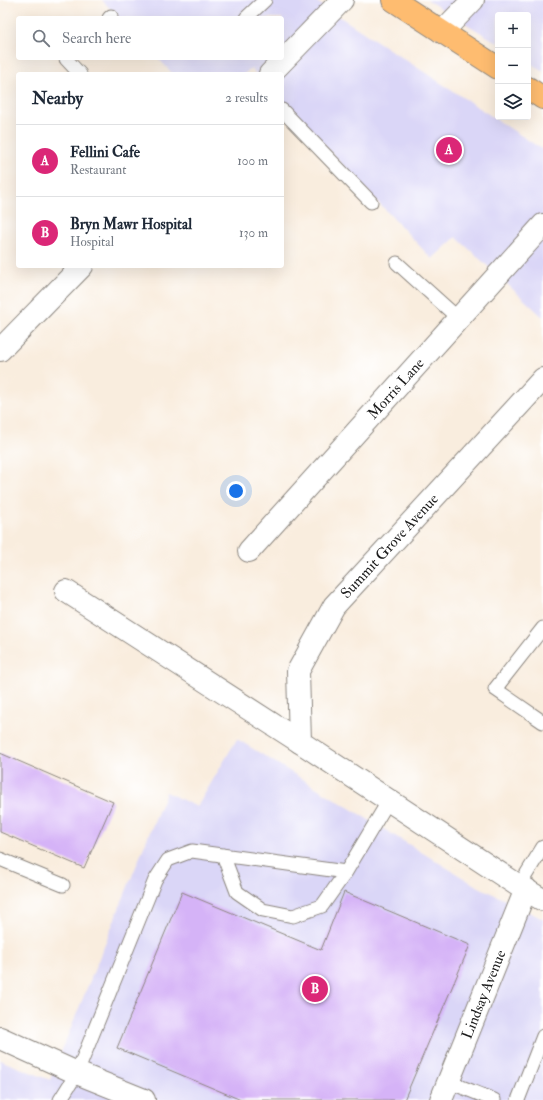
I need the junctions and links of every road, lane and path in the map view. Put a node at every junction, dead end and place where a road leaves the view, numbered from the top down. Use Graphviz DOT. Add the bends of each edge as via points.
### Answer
graph roads {
  1 [pos="265,0"];
  2 [pos="342,0"];
  3 [pos="393,0"];
  4 [pos="473,0"];
  5 [pos="248,16"];
  6 [pos="442,32"];
  7 [pos="67,60"];
  8 [pos="284,60"];
  9 [pos="284,60"];
  10 [pos="495,66"];
  11 [pos="78,72"];
  12 [pos="272,72"];
  13 [pos="531,90"];
  14 [pos="543,98"];
  15 [pos="284,112"];
  16 [pos="371,202"];
  17 [pos="543,225"];
  18 [pos="397,263"];
  19 [pos="80,268"];
  20 [pos="459,319"];
  21 [pos="0,350"];
  22 [pos="543,380"];
  23 [pos="249,551"];
  24 [pos="66,591"];
  25 [pos="543,628"];
  26 [pos="543,722"];
  27 [pos="300,742"];
  28 [pos="389,800"];
  29 [pos="543,847"];
  30 [pos="223,855"];
  31 [pos="0,860"];
  32 [pos="346,872"];
  33 [pos="63,885"];
  34 [pos="529,892"];
  35 [pos="543,1036"];
  36 [pos="0,1038"];
  37 [pos="77,1073"];
  38 [pos="444,1095"];
  39 [pos="60,1100"];
  40 [pos="144,1100"];
  41 [pos="494,1100"];
  42 [pos="518,1100"];
  1 -- 5 [label="lane"];
  2 -- 8 [label="street"];
  3 -- 6 [label="highway"];
  4 -- 6 [label="street"];
  6 -- 10 [label="highway"];
  7 -- 11 [label="lane"];
  9 -- 12 [label="street"];
  13 -- 14 [label="highway"];
  15 -- 16 [label="lane"];
  17 -- 20 [label="street, Morris Lane"];
  18 -- 20 [label="lane"];
  19 -- 21 [label="street"];
  20 -- 23 [label="street, Morris Lane"];
  22 -- 27 [label="street, Summit Grove Avenue" via="334,606 298,671"];
  24 -- 27 [label="street"];
  25 -- 26 [label="lane" via="495,689"];
  27 -- 28 [label="street"];
  28 -- 32 [label="lane"];
  28 -- 34 [label="street"];
  29 -- 34 [label="lane"];
  30 -- 32 [label="lane"];
  30 -- 32 [label="lane" via="237,892 263,910 293,916 322,906"];
  30 -- 37 [label="lane" via="192,851 168,860 155,880"];
  31 -- 33 [label="lane"];
  34 -- 38 [label="street, Lindsay Avenue"];
  35 -- 42 [label="lane"];
  36 -- 37 [label="street"];
  37 -- 39 [label="lane"];
  37 -- 40 [label="street"];
  38 -- 41 [label="lane"];
}
